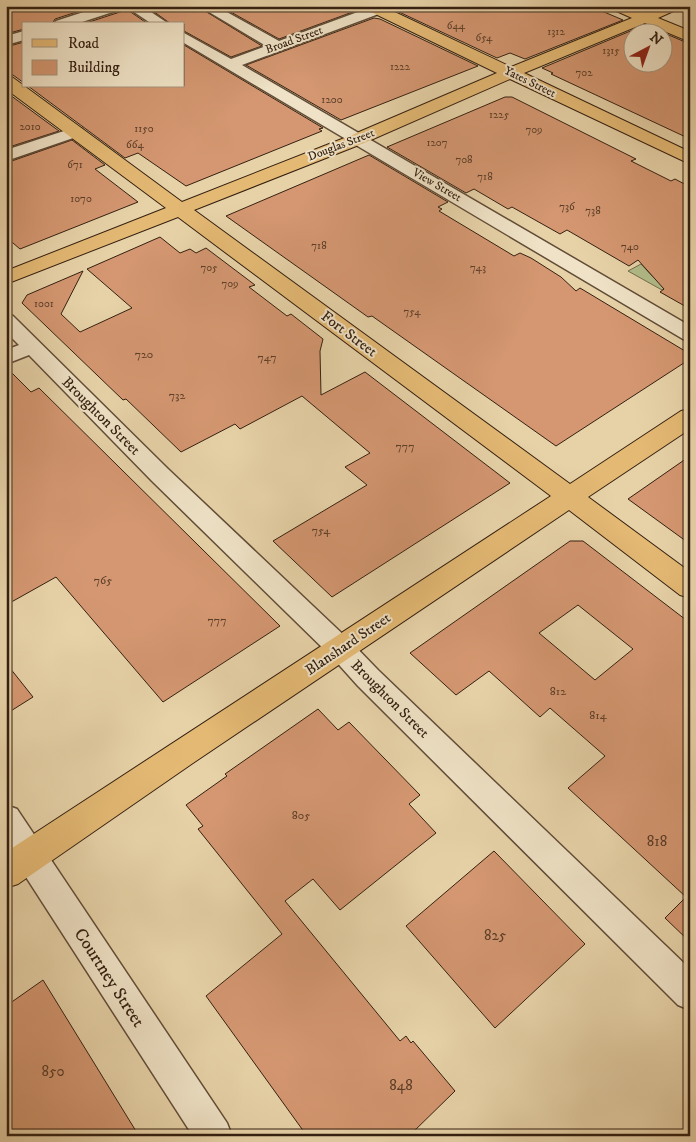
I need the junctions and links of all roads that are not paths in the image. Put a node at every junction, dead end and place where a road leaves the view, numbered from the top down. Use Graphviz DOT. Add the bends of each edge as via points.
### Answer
graph roads {
  1 [pos="117,6"];
  2 [pos="132,6"];
  3 [pos="206,6"];
  4 [pos="617,6"];
  5 [pos="673,6"];
  6 [pos="378,7"];
  7 [pos="644,18"];
  8 [pos="67,22"];
  9 [pos="159,22"];
  10 [pos="22,36"];
  11 [pos="690,37"];
  12 [pos="185,38"];
  13 [pos="6,41"];
  14 [pos="277,46"];
  15 [pos="231,64"];
  16 [pos="511,73"];
  17 [pos="6,81"];
  18 [pos="76,132"];
  19 [pos="358,139"];
  20 [pos="6,156"];
  21 [pos="690,159"];
  22 [pos="180,208"];
  23 [pos="6,278"];
  24 [pos="6,320"];
  25 [pos="690,335"];
  26 [pos="31,347"];
  27 [pos="6,358"];
  28 [pos="690,417"];
  29 [pos="570,497"];
  30 [pos="690,588"];
  31 [pos="341,649"];
  32 [pos="6,819"];
  33 [pos="19,864"];
  34 [pos="690,993"];
  35 [pos="214,1136"];
  1 -- 8 [label="street"];
  2 -- 9 [label="street"];
  3 -- 14 [label="street"];
  4 -- 7 [label="main road"];
  5 -- 7 [label="main road, Douglas Street"];
  6 -- 14 [label="street, Broad Street"];
  6 -- 16 [label="main road, Yates Street"];
  7 -- 11 [label="main road"];
  7 -- 16 [label="main road, Douglas Street"];
  10 -- 13 [label="street"];
  12 -- 15 [label="street, View Street"];
  14 -- 15 [label="street, Broad Street"];
  15 -- 19 [label="street, View Street"];
  16 -- 19 [label="main road, Douglas Street"];
  16 -- 21 [label="main road, Yates Street"];
  17 -- 18 [label="main road, Fort Street"];
  18 -- 20 [label="street"];
  18 -- 22 [label="main road, Fort Street"];
  19 -- 22 [label="main road, Douglas Street"];
  19 -- 25 [label="street, View Street"];
  22 -- 23 [label="main road, Douglas Street"];
  22 -- 29 [label="main road, Fort Street"];
  24 -- 26 [label="street, Broughton Street"];
  26 -- 27 [label="street"];
  26 -- 31 [label="street, Broughton Street"];
  28 -- 29 [label="main road, Blanshard Street"];
  29 -- 30 [label="main road, Fort Street"];
  29 -- 31 [label="main road, Blanshard Street"];
  31 -- 33 [label="main road, Blanshard Street"];
  31 -- 34 [label="street, Broughton Street"];
  32 -- 33 [label="street, Courtney Street"];
  33 -- 35 [label="street, Courtney Street"];
}
